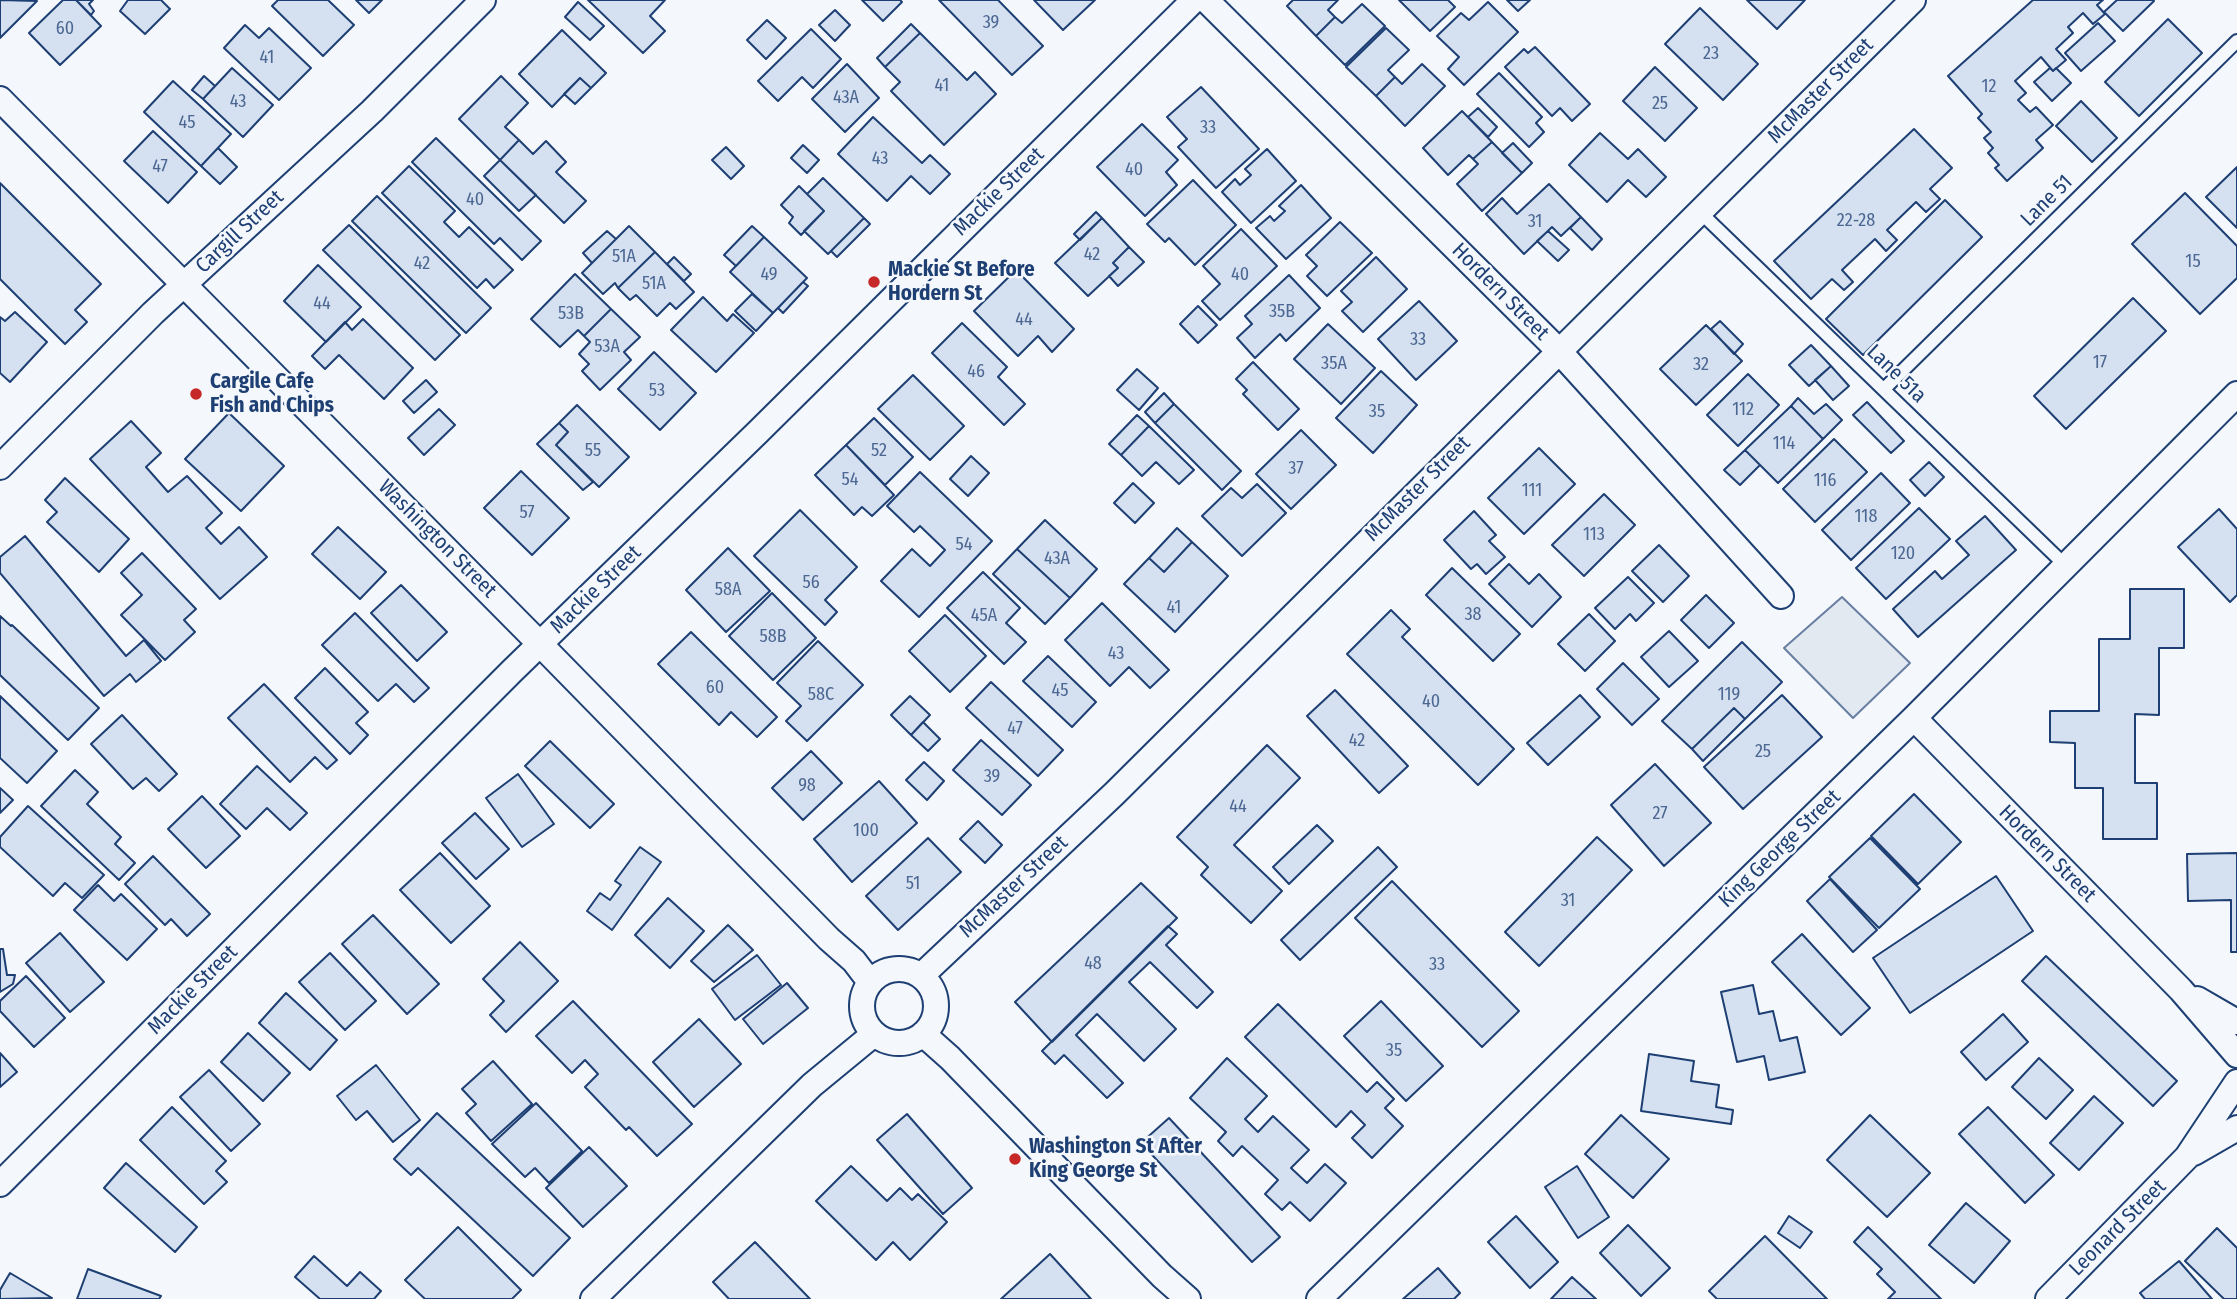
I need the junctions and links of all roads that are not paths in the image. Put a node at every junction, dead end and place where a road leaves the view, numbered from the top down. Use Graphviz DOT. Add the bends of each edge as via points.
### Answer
graph roads {
  1 [pos="483,0"];
  2 [pos="1194,0"];
  3 [pos="1206,0"];
  4 [pos="1913,0"];
  5 [pos="2237,41"];
  6 [pos="0,99"];
  7 [pos="1699,211"];
  8 [pos="183,285"];
  9 [pos="1558,350"];
  10 [pos="1884,389"];
  11 [pos="2237,394"];
  12 [pos="0,467"];
  13 [pos="2066,566"];
  14 [pos="1782,596"];
  15 [pos="540,644"];
  16 [pos="1914,718"];
  17 [pos="921,976"];
  18 [pos="870,982"];
  19 [pos="2181,990"];
  20 [pos="2237,1022"];
  21 [pos="874,1034"];
  22 [pos="923,1034"];
  23 [pos="2237,1055"];
  24 [pos="2237,1082"];
  25 [pos="2237,1128"];
  26 [pos="2187,1157"];
  27 [pos="0,1184"];
  28 [pos="593,1299"];
  29 [pos="1188,1299"];
  30 [pos="1319,1299"];
  31 [pos="2048,1299"];
  1 -- 8 [label="street, Cargill Street" via="372,111"];
  2 -- 15 [label="street, Mackie Street"];
  3 -- 9 [label="street, Hordern Street"];
  4 -- 7 [label="street, McMaster Street"];
  5 -- 10 [label="lane, Lane 51"];
  6 -- 8 [label="street, Washington Street"];
  7 -- 9 [label="street, McMaster Street"];
  7 -- 10 [label="lane, Lane 51a"];
  8 -- 12 [label="street, Cargill Street"];
  8 -- 15 [label="street, Washington Street"];
  9 -- 14 [label="street, Hordern Street"];
  9 -- 17 [label="street, McMaster Street" via="1122,786"];
  10 -- 13 [label="lane, Lane 51a"];
  11 -- 13 [label="street, King George Street"];
  13 -- 16 [label="street, King George Street"];
  15 -- 18 [label="street, Washington Street"];
  15 -- 27 [label="street, Mackie Street"];
  16 -- 19 [label="street, Hordern Street"];
  16 -- 30 [label="street, King George Street"];
  17 -- 18 [label="street" via="894,969"];
  17 -- 22 [label="street" via="936,1000 934,1019"];
  18 -- 21 [label="street" via="862,1009"];
  19 -- 20 [label="street, Hordern Street"];
  19 -- 23 [label="street, Hordern Street"];
  21 -- 22 [label="street" via="904,1043"];
  21 -- 28 [label="street" via="812,1086"];
  22 -- 29 [label="street"];
  24 -- 26 [label="street, Leonard Street"];
  25 -- 26 [label="street, Leonard Street"];
  26 -- 31 [label="street, Leonard Street"];
}
